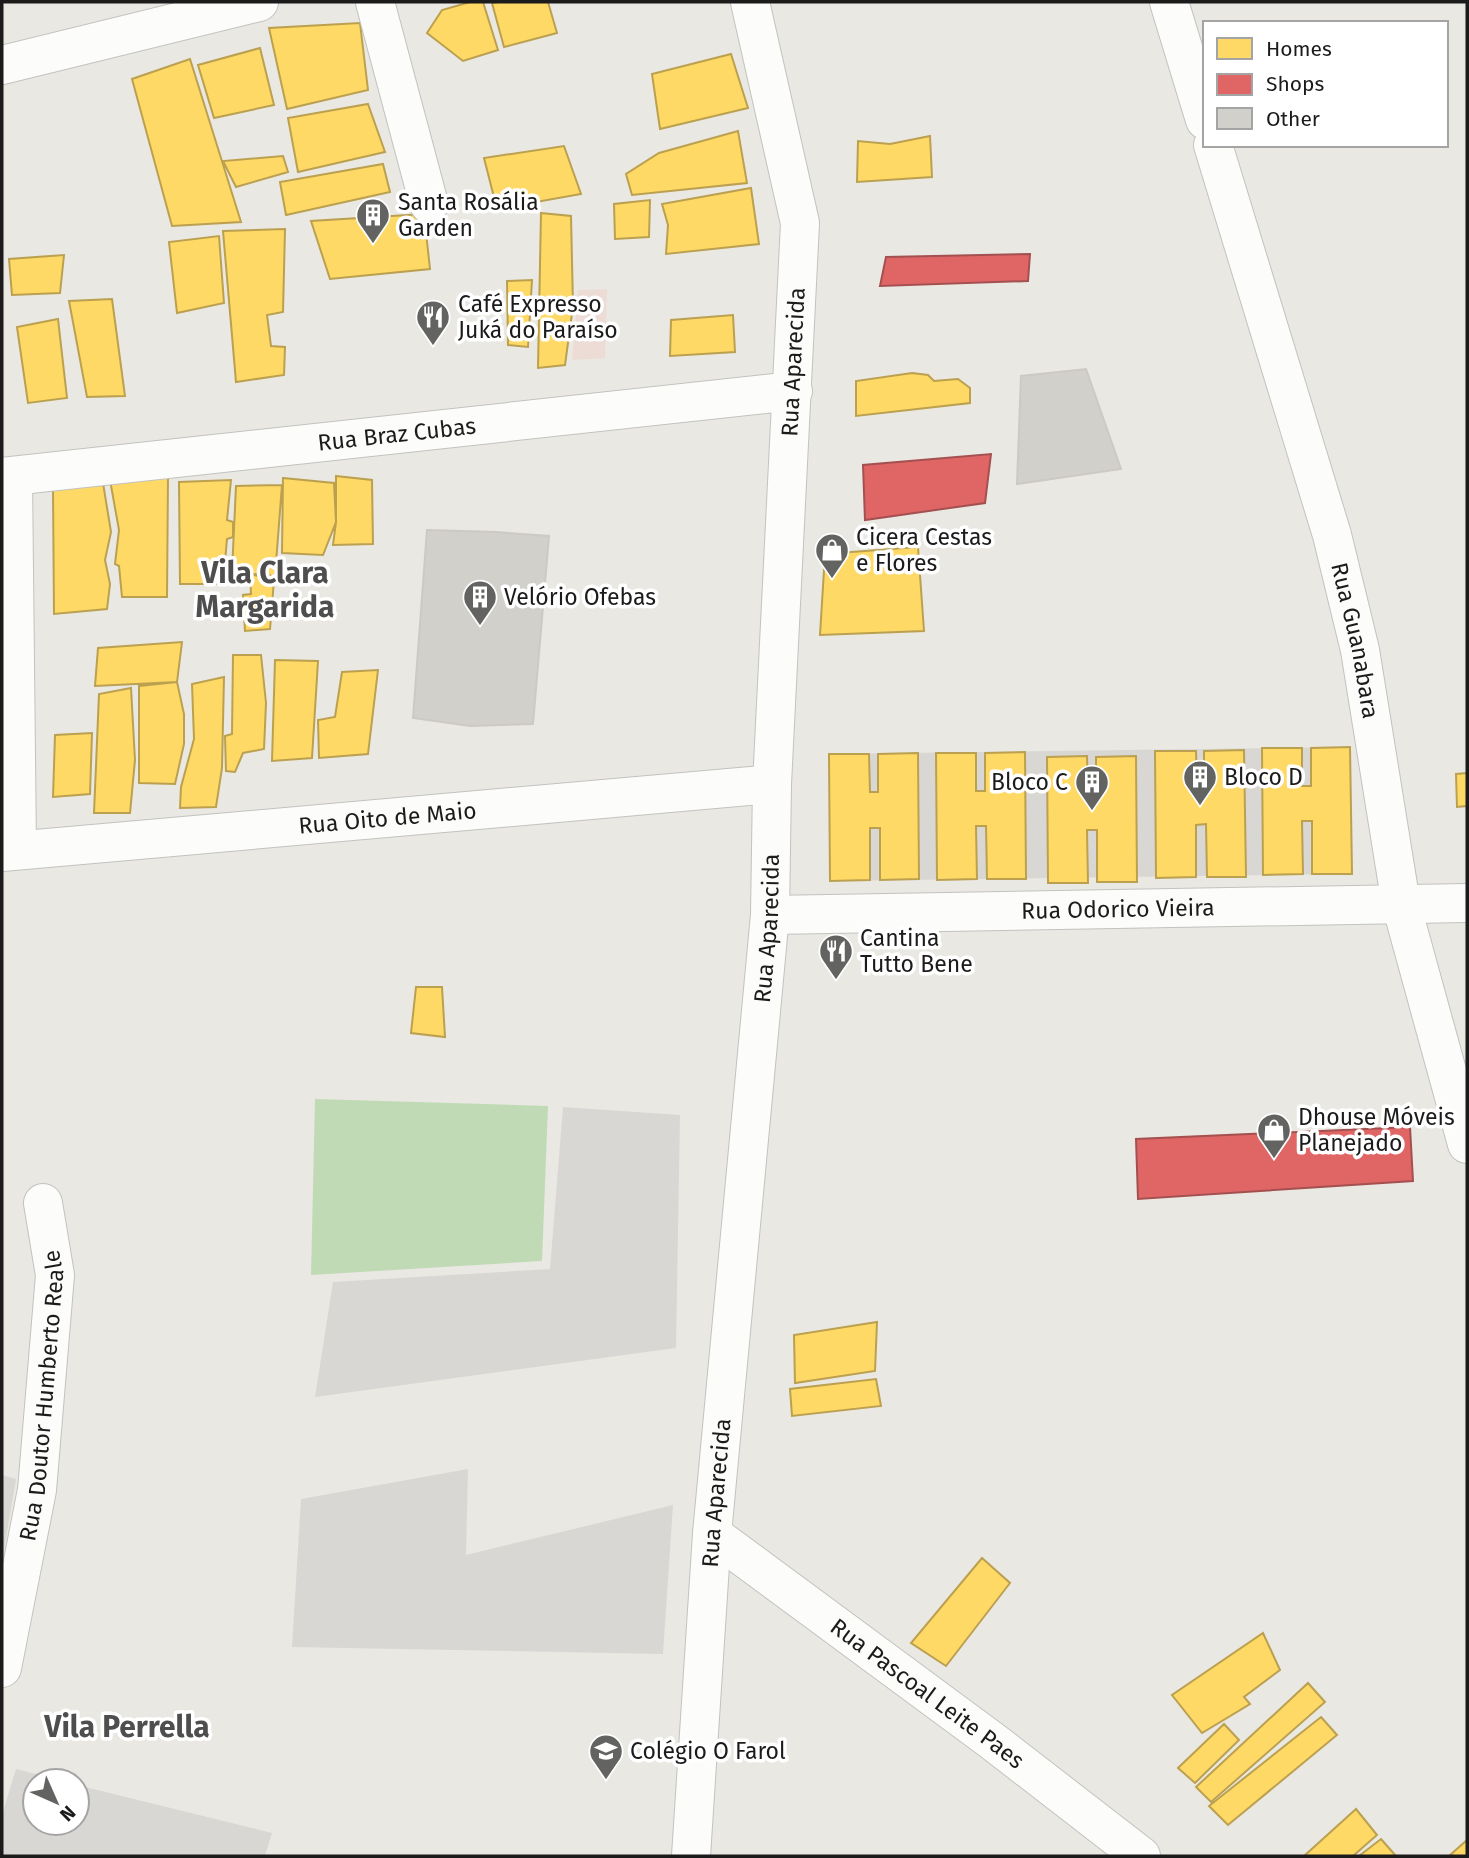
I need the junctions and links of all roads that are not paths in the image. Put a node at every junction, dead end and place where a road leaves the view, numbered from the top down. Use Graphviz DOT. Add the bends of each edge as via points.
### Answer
graph roads {
  1 [pos="259,2"];
  2 [pos="376,2"];
  3 [pos="750,2"];
  4 [pos="1168,2"];
  5 [pos="2,34"];
  6 [pos="53,53"];
  7 [pos="2,65"];
  8 [pos="1203,114"];
  9 [pos="1214,147"];
  10 [pos="429,204"];
  11 [pos="793,391"];
  12 [pos="7,477"];
  13 [pos="772,783"];
  14 [pos="9,851"];
  15 [pos="1467,903"];
  16 [pos="1401,904"];
  17 [pos="770,915"];
  18 [pos="1467,1144"];
  19 [pos="43,1203"];
  20 [pos="712,1534"];
  21 [pos="2,1668"];
  22 [pos="691,1856"];
  23 [pos="1141,1856"];
  1 -- 6 [label="street"];
  2 -- 10 [label="street"];
  3 -- 11 [label="street, Rua Aparecida" via="800,223"];
  4 -- 8 [label="street"];
  5 -- 6 [label="street"];
  6 -- 7 [label="street"];
  9 -- 16 [label="street, Rua Guanabara" via="1332,535 1360,650"];
  11 -- 12 [label="street, Rua Braz Cubas"];
  11 -- 13 [label="street, Rua Aparecida"];
  12 -- 14 [label="street"];
  13 -- 14 [label="street, Rua Oito de Maio"];
  13 -- 17 [label="street, Rua Aparecida"];
  15 -- 16 [label="street, Rua Odorico Vieira"];
  16 -- 17 [label="street, Rua Odorico Vieira"];
  16 -- 18 [label="street, Rua Guanabara"];
  17 -- 20 [label="street, Rua Aparecida"];
  19 -- 21 [label="street, Rua Doutor Humberto Reale" via="55,1275 37,1490"];
  20 -- 22 [label="street, Rua Aparecida"];
  20 -- 23 [label="street, Rua Pascoal Leite Paes"];
}
